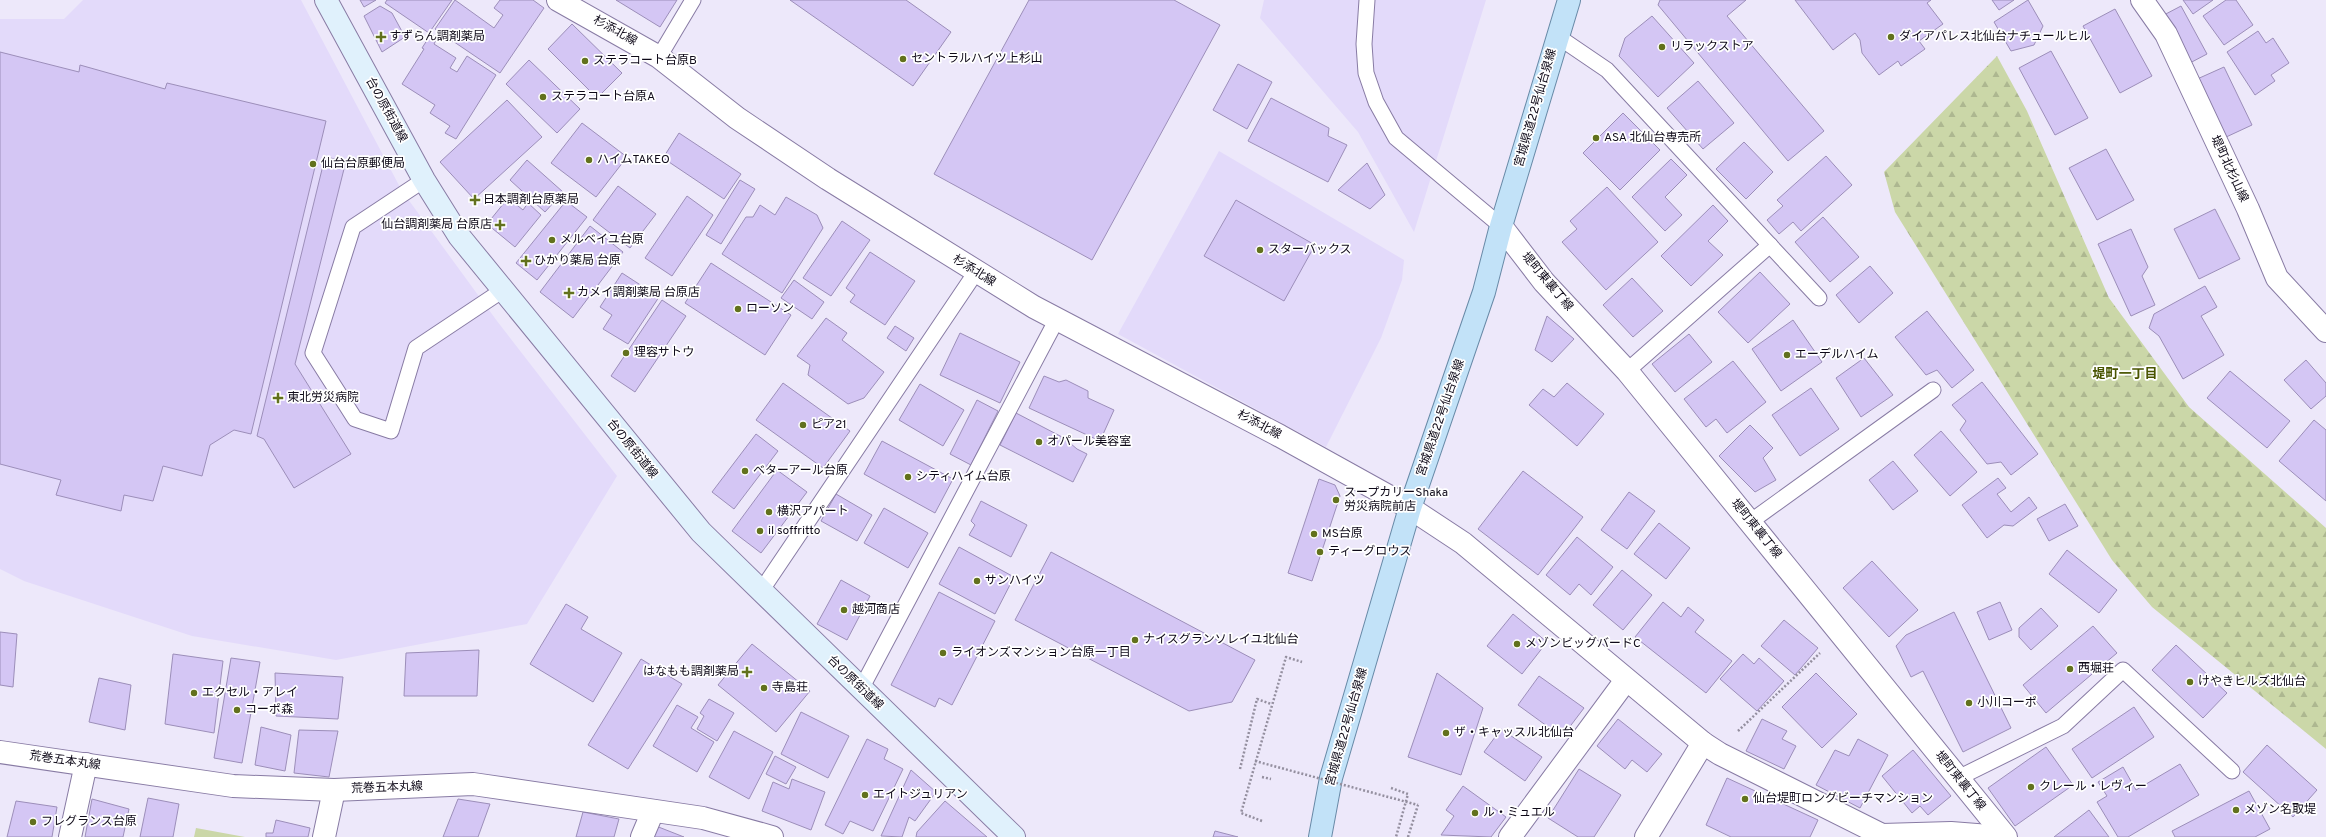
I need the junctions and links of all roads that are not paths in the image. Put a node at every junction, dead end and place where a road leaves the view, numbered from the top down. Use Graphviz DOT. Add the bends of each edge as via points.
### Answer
graph roads {
  1 [pos="326,0"];
  2 [pos="558,0"];
  3 [pos="693,0"];
  4 [pos="1367,0"];
  5 [pos="1569,0"];
  6 [pos="2142,0"];
  7 [pos="1557,36"];
  8 [pos="659,57"];
  9 [pos="424,180"];
  10 [pos="1501,226"];
  11 [pos="1770,245"];
  12 [pos="976,272"];
  13 [pos="503,290"];
  14 [pos="1819,298"];
  15 [pos="1056,319"];
  16 [pos="2326,331"];
  17 [pos="1627,371"];
  18 [pos="1933,390"];
  19 [pos="1410,508"];
  20 [pos="1750,522"];
  21 [pos="760,591"];
  22 [pos="1626,680"];
  23 [pos="861,689"];
  24 [pos="1712,749"];
  25 [pos="0,752"];
  26 [pos="86,764"];
  27 [pos="2232,771"];
  28 [pos="1958,778"];
  29 [pos="334,790"];
  30 [pos="653,811"];
  31 [pos="70,837"];
  32 [pos="324,837"];
  33 [pos="642,837"];
  34 [pos="772,837"];
  35 [pos="1014,837"];
  36 [pos="1320,837"];
  37 [pos="1510,837"];
  38 [pos="1646,837"];
  39 [pos="2002,837"];
  40 [pos="2006,837"];
  1 -- 9 [label="street, 台の原街道線"];
  2 -- 8 [label="street, 杉添北線"];
  3 -- 8 [label="lane"];
  4 -- 10 [label="lane" via="1364,44 1366,73 1376,102 1396,138"];
  5 -- 7 [label="main road, 宮城県道22号仙台泉線"];
  6 -- 16 [label="street, 堤町北杉山線" via="2166,34 2248,209 2277,278"];
  7 -- 10 [label="main road, 宮城県道22号仙台泉線"];
  7 -- 11 [label="lane" via="1607,70"];
  8 -- 12 [label="street, 杉添北線" via="737,118 828,180"];
  9 -- 13 [label="street, 台の原街道線" via="459,236"];
  9 -- 13 [label="lane" via="353,227 313,353 355,419 392,431 416,348"];
  10 -- 17 [label="street, 堤町東裏丁線" via="1544,282"];
  10 -- 19 [label="main road, 宮城県道22号仙台泉線" via="1484,292"];
  11 -- 14 [label="lane"];
  11 -- 17 [label="lane"];
  12 -- 15 [label="street, 杉添北線"];
  12 -- 21 [label="lane"];
  13 -- 21 [label="street, 台の原街道線" via="701,532"];
  15 -- 19 [label="street, 杉添北線" via="1280,436"];
  15 -- 23 [label="lane"];
  17 -- 20 [label="street, 堤町東裏丁線"];
  18 -- 20 [label="lane"];
  19 -- 22 [label="street, 杉添北線" via="1463,543"];
  19 -- 36 [label="main road, 宮城県道22号仙台泉線" via="1331,778"];
  20 -- 28 [label="street, 堤町東裏丁線"];
  21 -- 23 [label="street, 台の原街道線"];
  22 -- 24 [label="street, 杉添北線"];
  22 -- 37 [label="street"];
  23 -- 35 [label="street, 台の原街道線"];
  24 -- 38 [label="street"];
  24 -- 39 [label="street, 杉添北線" via="1882,835 1951,833"];
  25 -- 26 [label="street, 荒巻五本丸線"];
  26 -- 29 [label="street, 荒巻五本丸線" via="233,786"];
  26 -- 31 [label="street"];
  27 -- 28 [label="lane" via="2123,670 2064,726"];
  28 -- 40 [label="street, 堤町東裏丁線"];
  29 -- 30 [label="street, 荒巻五本丸線" via="473,784"];
  29 -- 32 [label="street"];
  30 -- 33 [label="street"];
  30 -- 34 [label="street, 荒巻五本丸線" via="703,818"];
}
